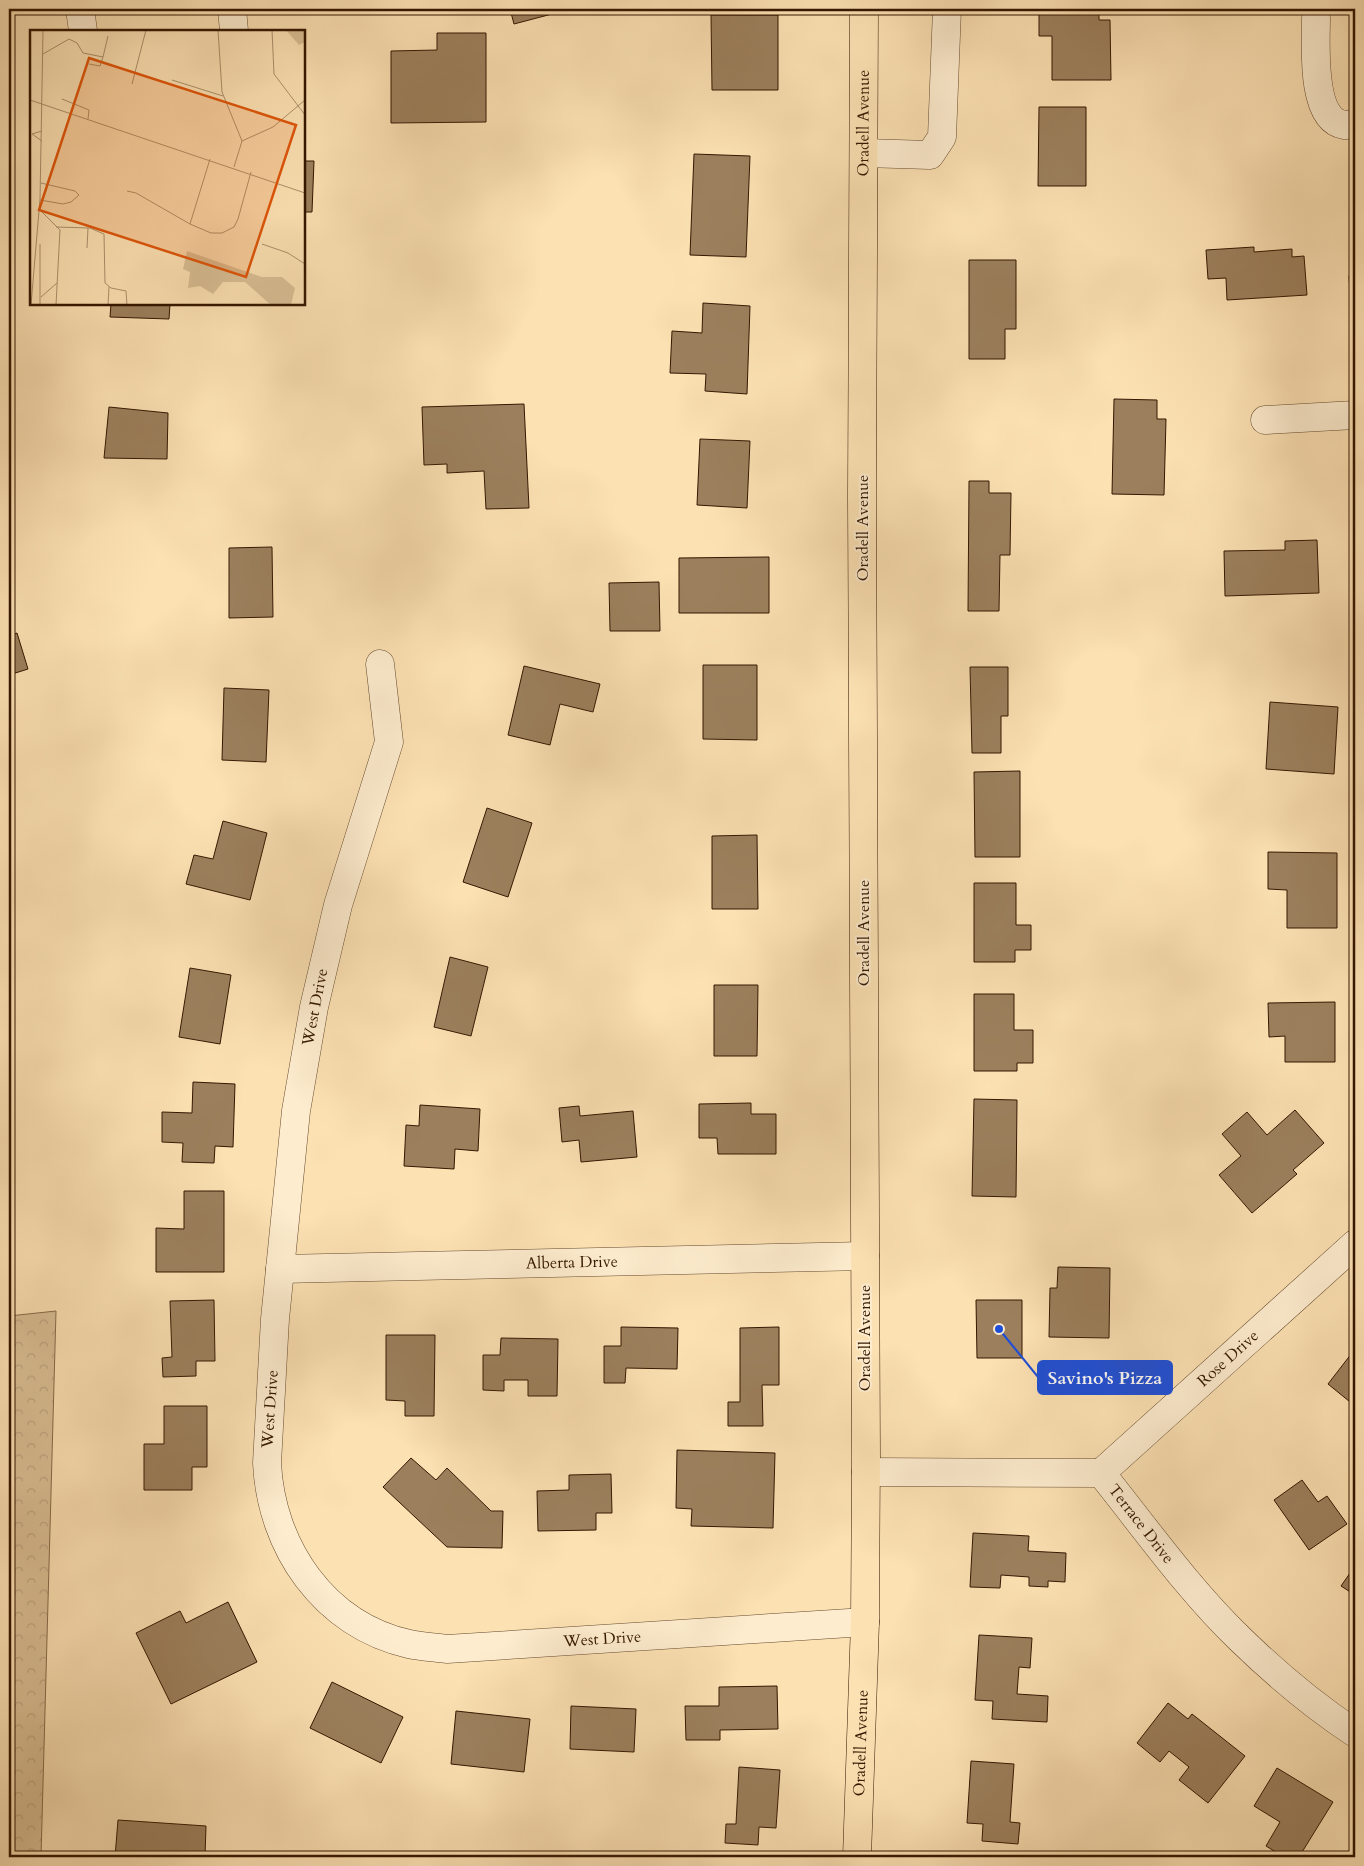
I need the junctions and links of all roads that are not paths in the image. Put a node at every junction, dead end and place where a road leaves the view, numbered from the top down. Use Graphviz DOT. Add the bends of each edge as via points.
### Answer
graph roads {
  1 [pos="80,9"];
  2 [pos="232,9"];
  3 [pos="864,9"];
  4 [pos="947,9"];
  5 [pos="1316,18"];
  6 [pos="83,30"];
  7 [pos="234,30"];
  8 [pos="1355,124"];
  9 [pos="864,153"];
  10 [pos="1355,415"];
  11 [pos="1265,420"];
  12 [pos="380,664"];
  13 [pos="1355,1244"];
  14 [pos="865,1256"];
  15 [pos="280,1269"];
  16 [pos="866,1472"];
  17 [pos="1100,1473"];
  18 [pos="865,1622"];
  19 [pos="1355,1733"];
  20 [pos="857,1857"];
  1 -- 6 [label="street"];
  2 -- 7 [label="street"];
  3 -- 9 [label="main road, Oradell Avenue"];
  4 -- 9 [label="street" via="942,137 930,155"];
  5 -- 8 [label="street" via="1317,90 1330,116 1343,125"];
  9 -- 14 [label="main road, Oradell Avenue"];
  10 -- 11 [label="street"];
  12 -- 15 [label="street, West Drive" via="389,742 338,905 314,1007 296,1111"];
  13 -- 17 [label="street, Rose Drive"];
  14 -- 15 [label="street, Alberta Drive"];
  14 -- 16 [label="main road, Oradell Avenue"];
  15 -- 18 [label="street, West Drive" via="266,1463 277,1523 292,1556 310,1583 336,1608 372,1630 408,1644 447,1649"];
  16 -- 17 [label="street, Terrace Drive"];
  16 -- 18 [label="main road, Oradell Avenue"];
  17 -- 19 [label="street, Terrace Drive" via="1239,1638 1294,1688"];
  18 -- 20 [label="main road, Oradell Avenue"];
}
